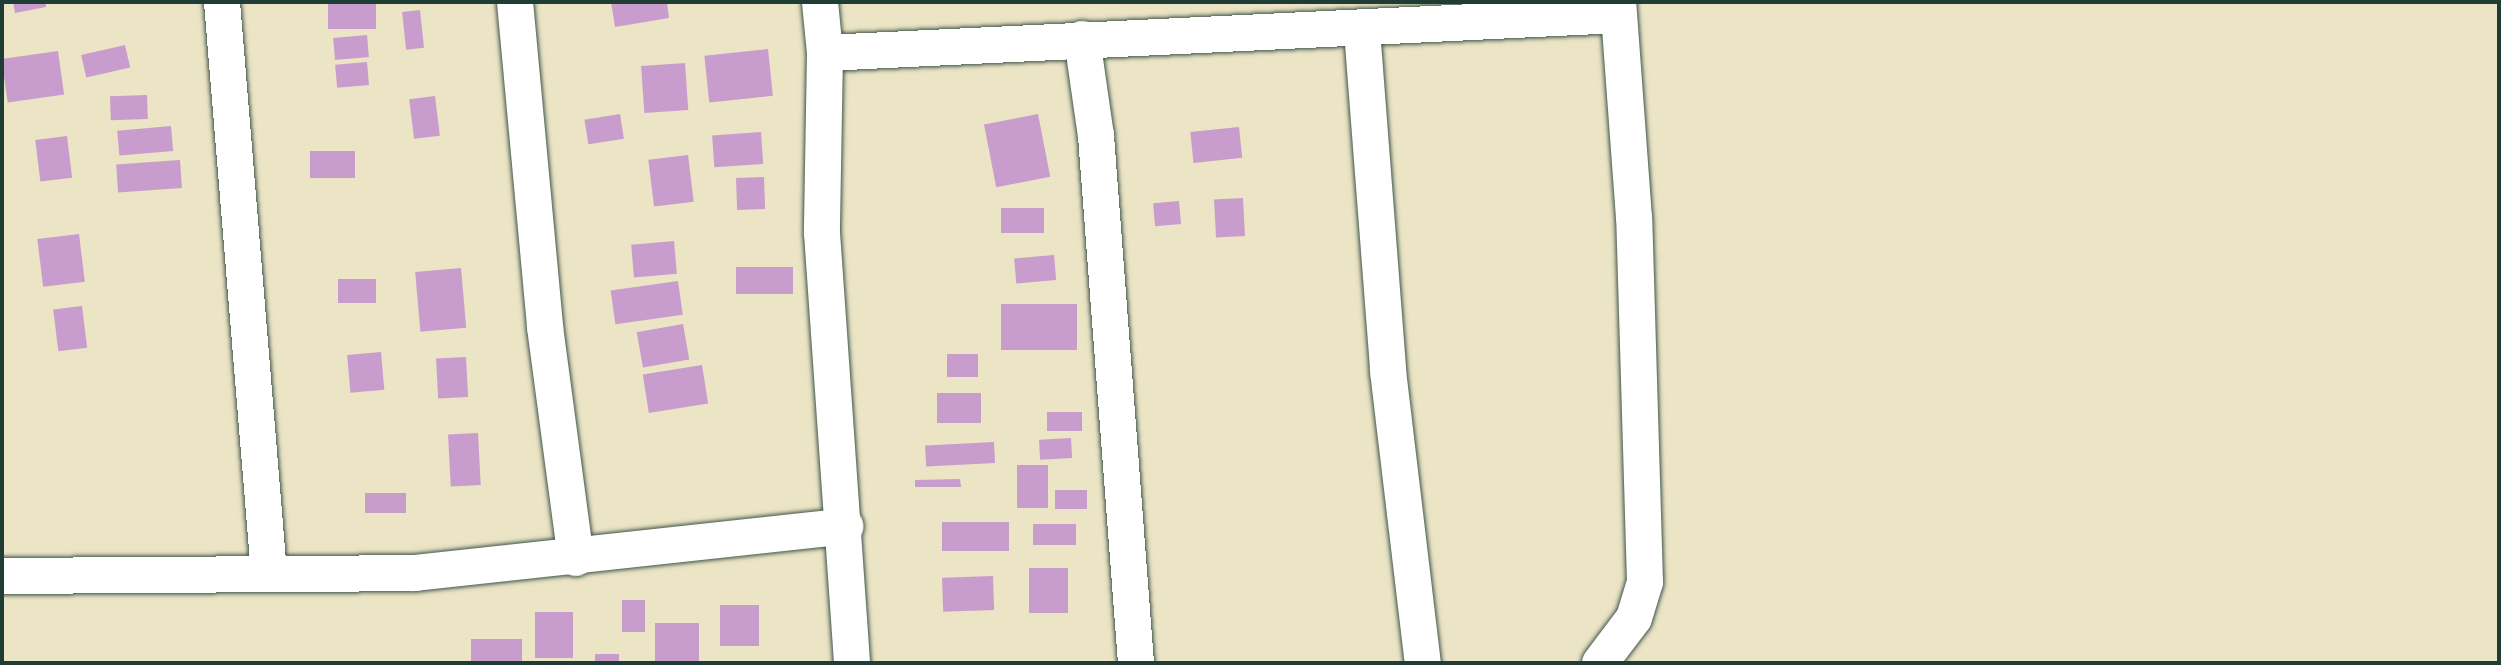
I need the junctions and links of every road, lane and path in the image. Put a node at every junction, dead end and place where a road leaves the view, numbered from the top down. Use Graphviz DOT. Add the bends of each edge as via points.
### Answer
graph roads {
  1 [pos="222,2"];
  2 [pos="515,2"];
  3 [pos="820,2"];
  4 [pos="1618,8"];
  5 [pos="1362,30"];
  6 [pos="1082,39"];
  7 [pos="825,53"];
  8 [pos="845,526"];
  9 [pos="576,558"];
  10 [pos="269,574"];
  11 [pos="2,576"];
  12 [pos="852,663"];
  13 [pos="1136,663"];
  14 [pos="1423,663"];
  15 [pos="1600,663"];
  1 -- 10 [label="street"];
  2 -- 9 [label="street" via="545,327"];
  3 -- 7 [label="street"];
  4 -- 5 [label="street"];
  4 -- 15 [label="street" via="1634,218 1645,582 1634,618"];
  5 -- 6 [label="street"];
  5 -- 14 [label="street" via="1388,371"];
  6 -- 7 [label="street"];
  6 -- 13 [label="street" via="1097,150"];
  7 -- 8 [label="street" via="822,233"];
  8 -- 9 [label="street" via="707,538"];
  8 -- 12 [label="street"];
  9 -- 10 [label="street" via="415,573"];
  10 -- 11 [label="street"];
}
